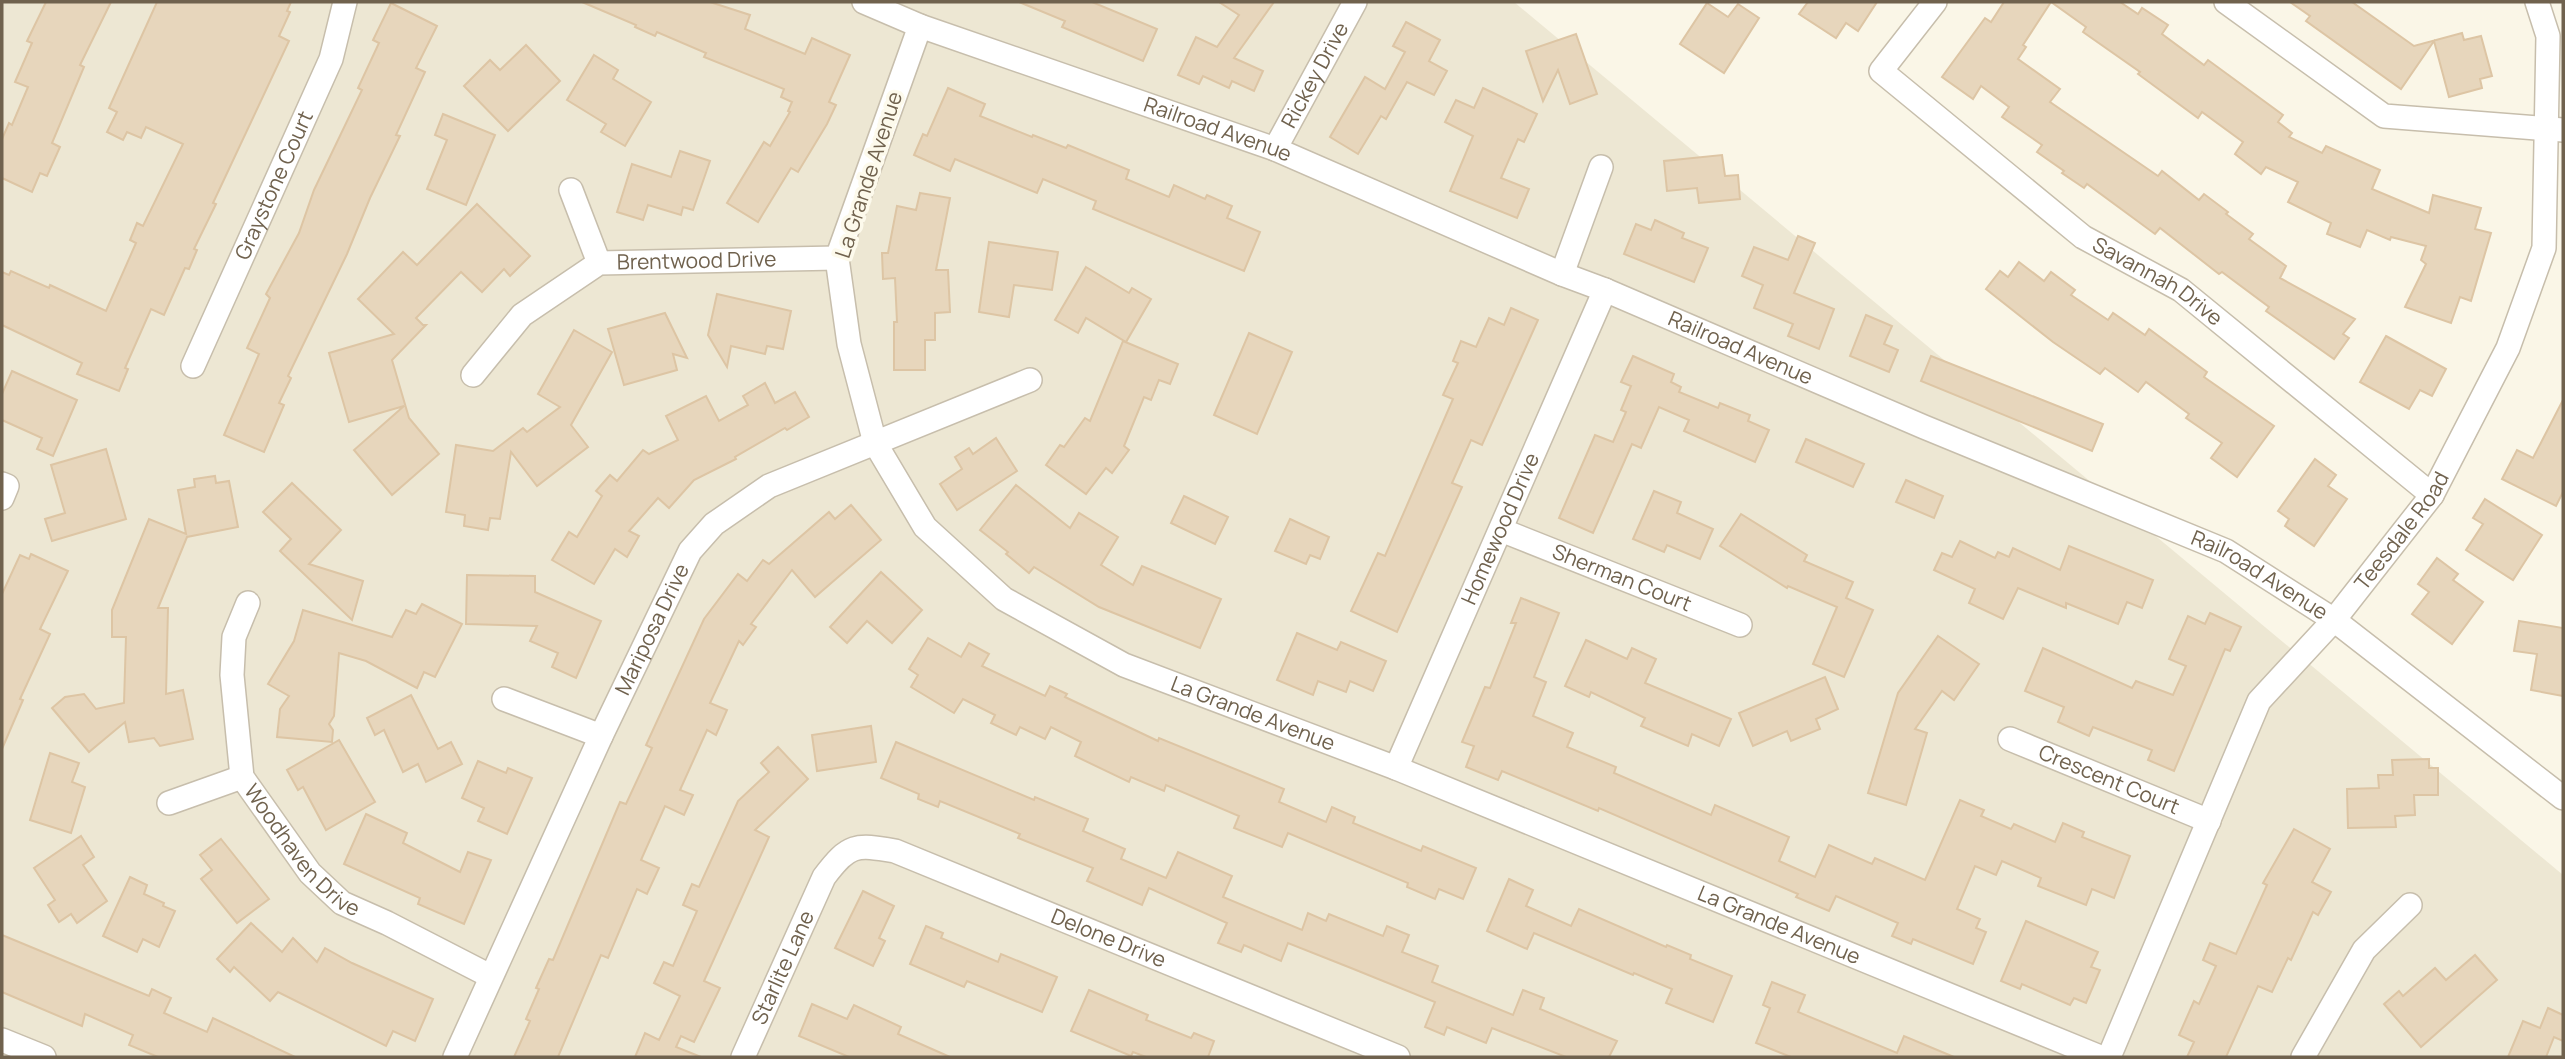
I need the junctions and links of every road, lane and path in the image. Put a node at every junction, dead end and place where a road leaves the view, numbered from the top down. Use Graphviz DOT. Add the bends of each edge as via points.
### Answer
graph roads {
  1 [pos="345,2"];
  2 [pos="864,2"];
  3 [pos="1355,2"];
  4 [pos="1935,2"];
  5 [pos="2226,2"];
  6 [pos="2537,2"];
  7 [pos="920,26"];
  8 [pos="2555,130"];
  9 [pos="1275,149"];
  10 [pos="1601,167"];
  11 [pos="571,190"];
  12 [pos="837,258"];
  13 [pos="600,262"];
  14 [pos="1562,274"];
  15 [pos="1605,290"];
  16 [pos="193,366"];
  17 [pos="473,375"];
  18 [pos="1030,380"];
  19 [pos="875,443"];
  20 [pos="2,484"];
  21 [pos="2432,495"];
  22 [pos="2,498"];
  23 [pos="1501,530"];
  24 [pos="248,603"];
  25 [pos="2334,620"];
  26 [pos="1740,625"];
  27 [pos="504,699"];
  28 [pos="601,736"];
  29 [pos="2010,739"];
  30 [pos="1396,768"];
  31 [pos="242,777"];
  32 [pos="2563,798"];
  33 [pos="169,803"];
  34 [pos="2208,821"];
  35 [pos="824,877"];
  36 [pos="2410,905"];
  37 [pos="490,976"];
  38 [pos="2,1040"];
  39 [pos="748,1056"];
  40 [pos="44,1057"];
  41 [pos="456,1057"];
  42 [pos="1398,1057"];
  43 [pos="2100,1057"];
  44 [pos="2109,1057"];
  45 [pos="2302,1057"];
  1 -- 16 [label="street, Graystone Court" via="331,59"];
  2 -- 7 [label="street, Railroad Avenue"];
  3 -- 9 [label="street, Rickey Drive"];
  4 -- 21 [label="street, Savannah Drive" via="1881,71 2082,237 2180,290"];
  5 -- 8 [label="street" via="2384,116"];
  6 -- 8 [label="street, Teesdale Road" via="2548,36"];
  7 -- 9 [label="street, Railroad Avenue"];
  7 -- 12 [label="street, La Grande Avenue"];
  8 -- 21 [label="street, Teesdale Road" via="2544,248 2508,348"];
  9 -- 14 [label="street, Railroad Avenue"];
  10 -- 14 [label="street"];
  11 -- 13 [label="street"];
  12 -- 13 [label="street, Brentwood Drive"];
  12 -- 19 [label="street, La Grande Avenue" via="849,344"];
  13 -- 17 [label="street, Brentwood Drive" via="523,315"];
  14 -- 15 [label="street, Railroad Avenue"];
  15 -- 23 [label="street, Homewood Drive"];
  15 -- 25 [label="street, Railroad Avenue" via="2226,551"];
  18 -- 19 [label="street, Mariposa Drive"];
  19 -- 28 [label="street, Mariposa Drive" via="769,486 714,523 690,551"];
  19 -- 30 [label="street, La Grande Avenue" via="925,527 1004,599 1124,665"];
  20 -- 22 [label="street" via="7,486"];
  21 -- 25 [label="street, Teesdale Road"];
  23 -- 26 [label="street, Sherman Court"];
  23 -- 30 [label="street, Homewood Drive"];
  24 -- 31 [label="street, Woodhaven Drive" via="234,637 233,663"];
  25 -- 32 [label="street, Railroad Avenue"];
  25 -- 34 [label="street, Teesdale Road" via="2259,701"];
  27 -- 28 [label="street"];
  28 -- 37 [label="street, Mariposa Drive"];
  29 -- 34 [label="street, Crescent Court"];
  30 -- 43 [label="street, La Grande Avenue"];
  31 -- 33 [label="street"];
  31 -- 37 [label="street, Woodhaven Drive" via="310,873 342,903"];
  34 -- 44 [label="street, Teesdale Road"];
  35 -- 39 [label="street, Starlite Lane"];
  35 -- 42 [label="street, Delone Drive" via="854,848 895,851"];
  36 -- 45 [label="street" via="2364,950"];
  37 -- 41 [label="street, Mariposa Drive"];
  38 -- 40 [label="street"];
}
